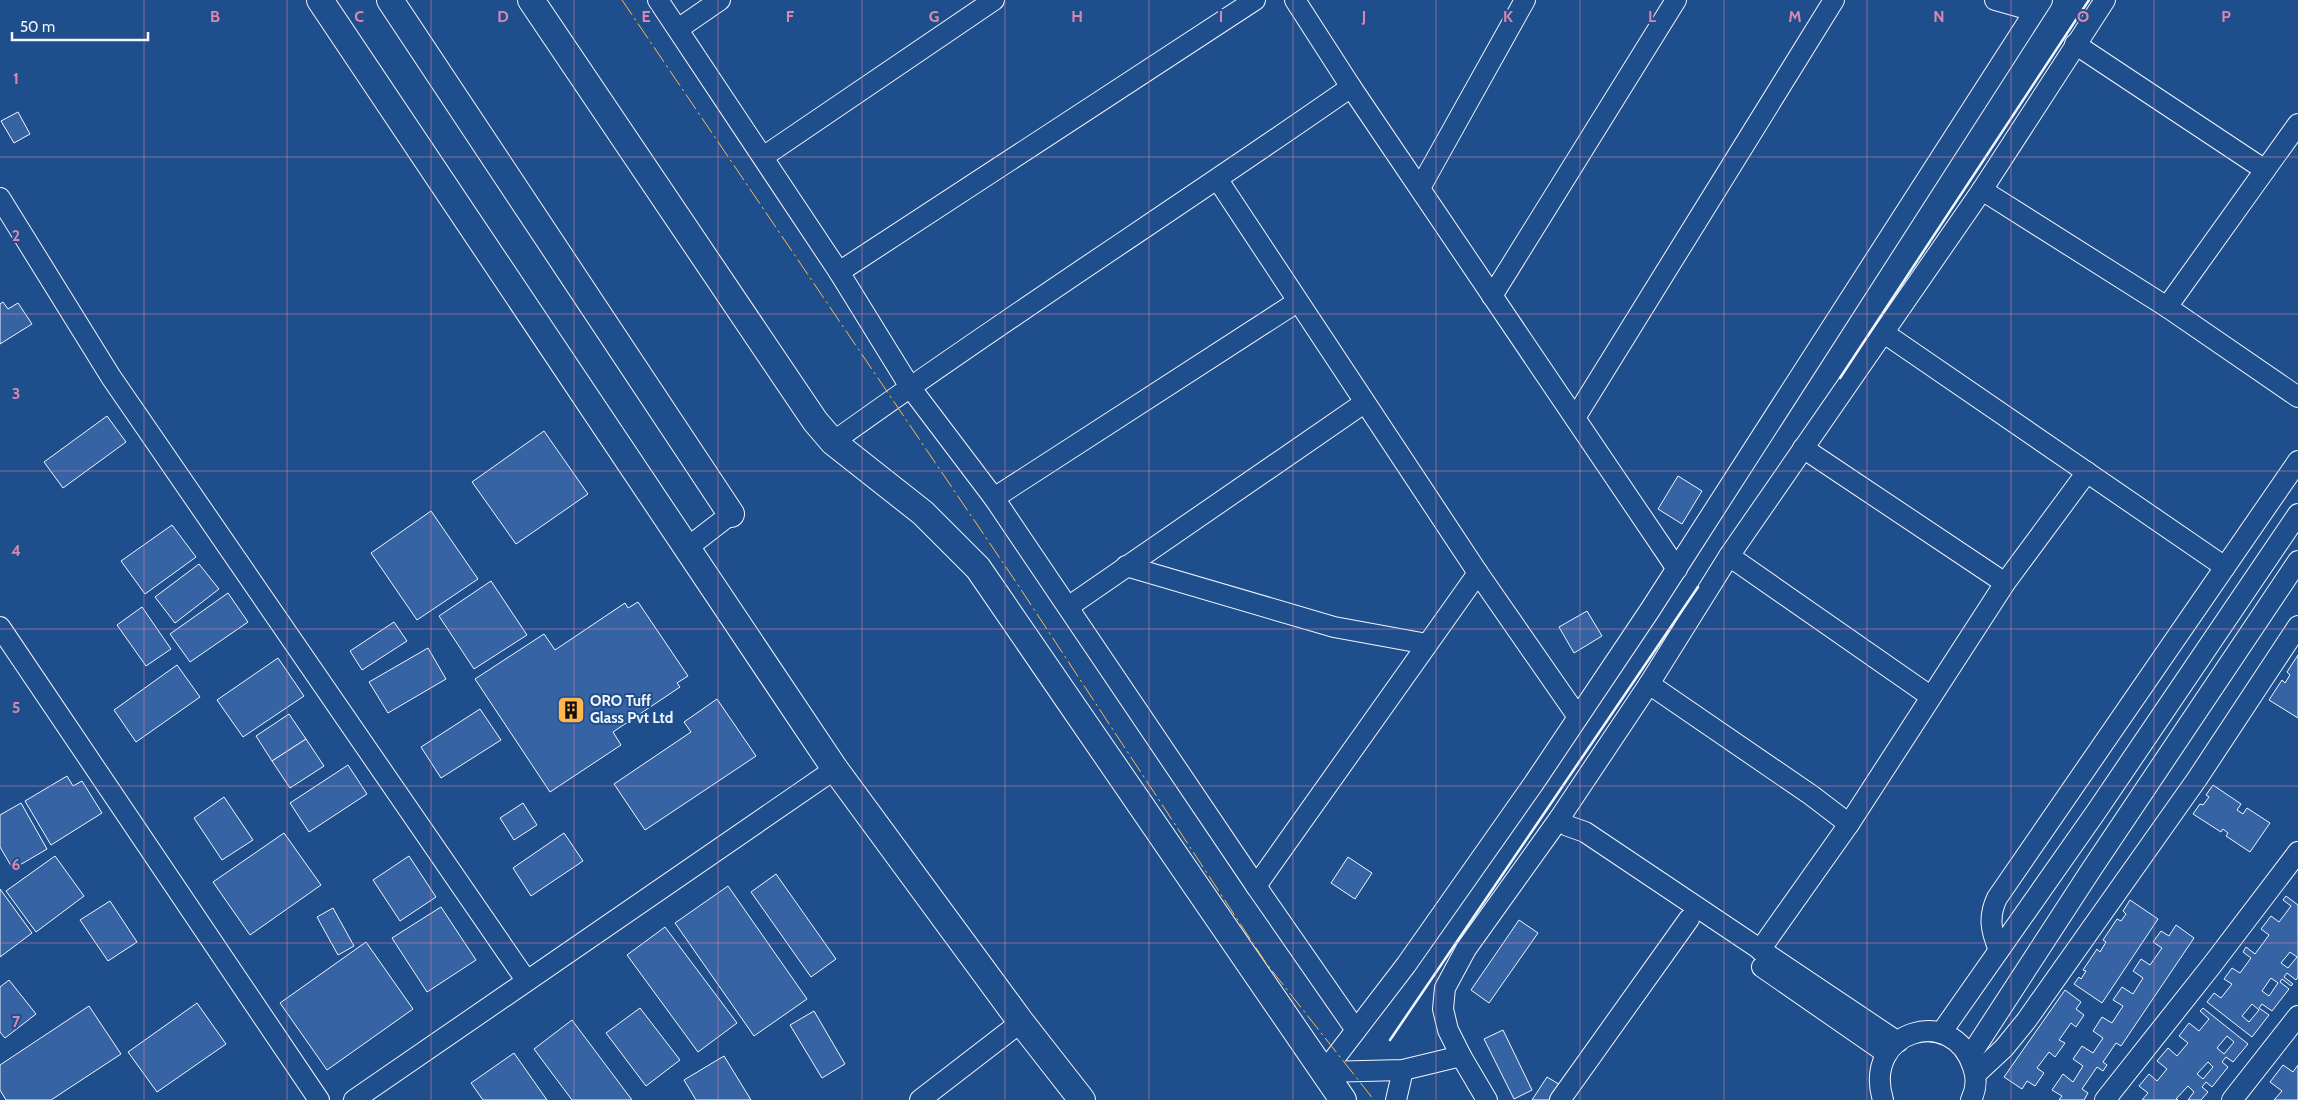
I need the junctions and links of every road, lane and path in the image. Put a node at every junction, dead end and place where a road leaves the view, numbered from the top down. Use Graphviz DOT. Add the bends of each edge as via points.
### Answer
graph roads {
  1 [pos="320,0"];
  2 [pos="390,0"];
  3 [pos="531,0"];
  4 [pos="658,0"];
  5 [pos="720,0"];
  6 [pos="994,0"];
  7 [pos="1255,0"];
  8 [pos="1295,0"];
  9 [pos="1525,0"];
  10 [pos="1676,0"];
  11 [pos="1834,0"];
  12 [pos="1995,0"];
  13 [pos="2105,0"];
  14 [pos="2038,6"];
  15 [pos="678,29"];
  16 [pos="2075,44"];
  17 [pos="1351,87"];
  18 [pos="2298,124"];
  19 [pos="763,158"];
  20 [pos="2266,170"];
  21 [pos="1218,180"];
  22 [pos="1420,188"];
  23 [pos="1982,190"];
  24 [pos="0,198"];
  25 [pos="838,272"];
  26 [pos="1492,296"];
  27 [pos="1297,302"];
  28 [pos="2166,307"];
  29 [pos="1884,333"];
  30 [pos="910,387"];
  31 [pos="2298,398"];
  32 [pos="1364,403"];
  33 [pos="1575,418"];
  34 [pos="833,442"];
  35 [pos="1803,448"];
  36 [pos="2298,461"];
  37 [pos="2087,472"];
  38 [pos="994,498"];
  39 [pos="732,514"];
  40 [pos="2298,514"];
  41 [pos="687,548"];
  42 [pos="1729,556"];
  43 [pos="2298,561"];
  44 [pos="1126,566"];
  45 [pos="2225,567"];
  46 [pos="1677,569"];
  47 [pos="1478,573"];
  48 [pos="2005,583"];
  49 [pos="1068,607"];
  50 [pos="2298,626"];
  51 [pos="0,627"];
  52 [pos="1427,644"];
  53 [pos="1649,684"];
  54 [pos="1930,696"];
  55 [pos="1578,717"];
  56 [pos="836,769"];
  57 [pos="1563,823"];
  58 [pos="1849,824"];
  59 [pos="2298,852"];
  60 [pos="1256,886"];
  61 [pos="1689,919"];
  62 [pos="1760,950"];
  63 [pos="1999,950"];
  64 [pos="526,980"];
  65 [pos="2298,1016"];
  66 [pos="1021,1022"];
  67 [pos="1356,1030"];
  68 [pos="1941,1032"];
  69 [pos="1892,1047"];
  70 [pos="1461,1056"];
  71 [pos="1973,1065"];
  72 [pos="1403,1070"];
  73 [pos="1324,1072"];
  74 [pos="319,1100"];
  75 [pos="354,1100"];
  76 [pos="920,1100"];
  77 [pos="1082,1100"];
  78 [pos="1343,1100"];
  79 [pos="1396,1100"];
  80 [pos="1487,1100"];
  81 [pos="1560,1100"];
  82 [pos="1883,1100"];
  83 [pos="1971,1100"];
  84 [pos="2105,1100"];
  85 [pos="2232,1100"];
  1 -- 41 [label="main road"];
  2 -- 39 [label="main road"];
  3 -- 34 [label="main road"];
  4 -- 15 [label="street"];
  5 -- 15 [label="street"];
  6 -- 19 [label="street"];
  7 -- 25 [label="street"];
  8 -- 17 [label="street"];
  9 -- 22 [label="street"];
  10 -- 26 [label="street"];
  11 -- 33 [label="street"];
  12 -- 14 [label="street"];
  13 -- 16 [label="street"];
  14 -- 46 [label="street"];
  15 -- 19 [label="street"];
  16 -- 20 [label="street"];
  16 -- 23 [label="street"];
  17 -- 21 [label="street"];
  17 -- 22 [label="street"];
  18 -- 20 [label="street"];
  19 -- 25 [label="street"];
  20 -- 28 [label="street"];
  21 -- 27 [label="street"];
  21 -- 30 [label="street"];
  22 -- 26 [label="street"];
  23 -- 28 [label="street"];
  23 -- 29 [label="street"];
  24 -- 64 [label="street" via="111,377"];
  25 -- 30 [label="street"];
  26 -- 33 [label="street"];
  27 -- 32 [label="street"];
  27 -- 38 [label="street"];
  28 -- 31 [label="street"];
  29 -- 35 [label="street"];
  29 -- 37 [label="street"];
  30 -- 34 [label="street"];
  30 -- 38 [label="street"];
  32 -- 44 [label="street"];
  32 -- 47 [label="street"];
  33 -- 46 [label="street"];
  34 -- 73 [label="main road" via="923,513 978,568"];
  35 -- 42 [label="street"];
  35 -- 48 [label="street"];
  36 -- 45 [label="street"];
  37 -- 45 [label="street"];
  37 -- 48 [label="street"];
  38 -- 49 [label="street"];
  39 -- 41 [label="street"];
  40 -- 63 [label="street"];
  41 -- 56 [label="main road"];
  42 -- 53 [label="street"];
  42 -- 54 [label="street"];
  43 -- 71 [label="street" via="2096,861"];
  44 -- 49 [label="street"];
  44 -- 52 [label="street" via="1334,627"];
  45 -- 63 [label="street" via="1996,898 1991,920"];
  46 -- 55 [label="street"];
  47 -- 52 [label="street"];
  47 -- 55 [label="street"];
  48 -- 54 [label="street"];
  49 -- 60 [label="street"];
  50 -- 71 [label="street" via="2197,779 2031,1013 2004,1048"];
  51 -- 74 [label="street"];
  52 -- 60 [label="street"];
  53 -- 57 [label="street"];
  53 -- 58 [label="street"];
  54 -- 58 [label="street"];
  55 -- 67 [label="street" via="1406,965"];
  56 -- 64 [label="street"];
  56 -- 66 [label="main road"];
  57 -- 61 [label="street" via="1580,843"];
  57 -- 62 [label="street" via="1586,832"];
  57 -- 70 [label="street" via="1466,949 1444,988 1443,1009 1448,1030"];
  58 -- 62 [label="street"];
  59 -- 84 [label="street"];
  60 -- 67 [label="street"];
  61 -- 69 [label="street"];
  61 -- 81 [label="street"];
  62 -- 69 [label="street"];
  63 -- 68 [label="street"];
  64 -- 75 [label="street"];
  65 -- 85 [label="street"];
  66 -- 76 [label="street"];
  66 -- 77 [label="main road"];
  67 -- 73 [label="street"];
  68 -- 69 [label="street" via="1922,1031 1904,1037"];
  68 -- 71 [label="street" via="1958,1042"];
  69 -- 82 [label="street" via="1880,1066 1878,1085"];
  70 -- 72 [label="street"];
  70 -- 80 [label="street"];
  71 -- 83 [label="street" via="1974,1093"];
  72 -- 73 [label="street"];
  72 -- 79 [label="street"];
  73 -- 78 [label="main road"];
}
